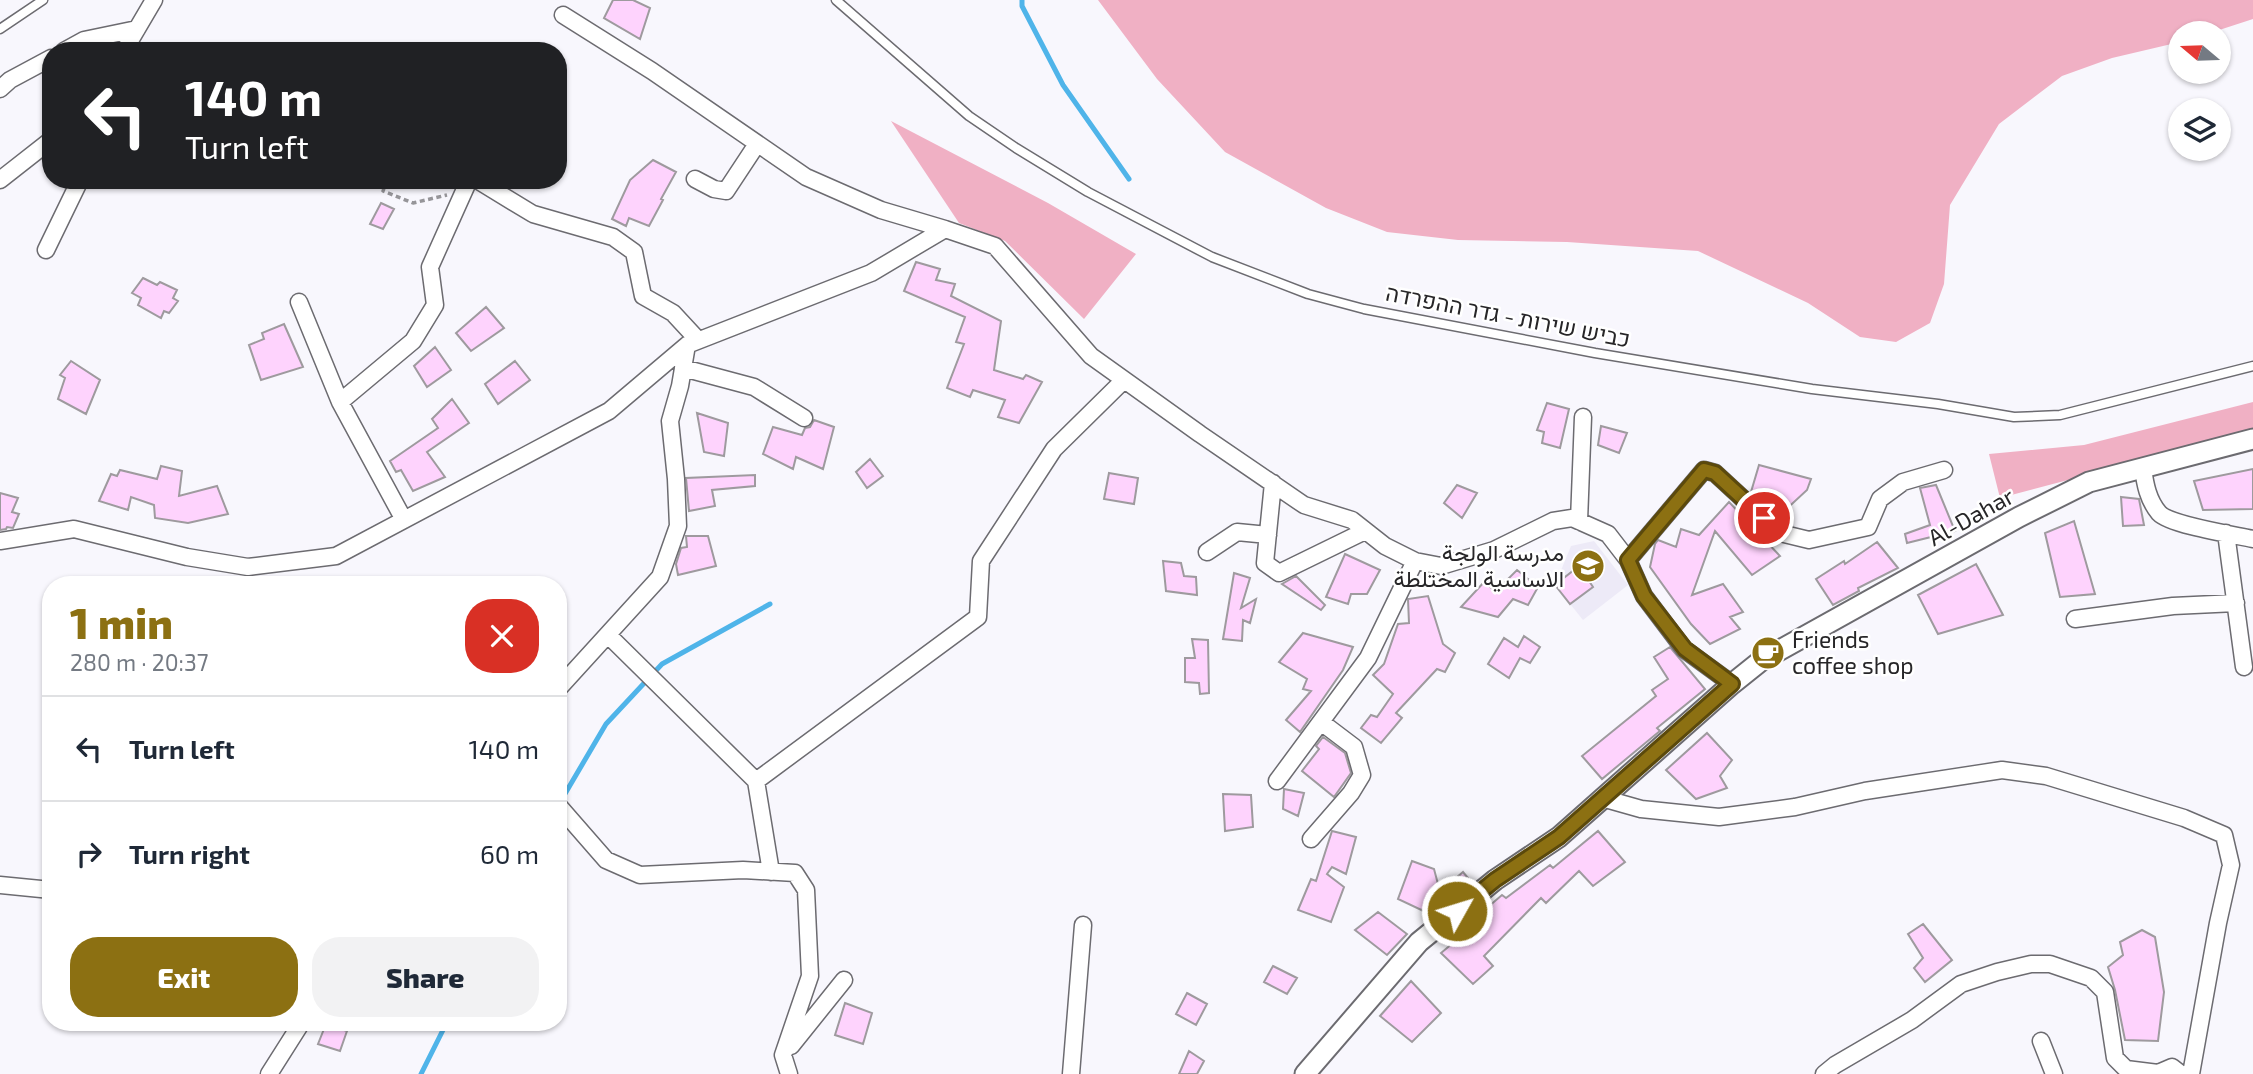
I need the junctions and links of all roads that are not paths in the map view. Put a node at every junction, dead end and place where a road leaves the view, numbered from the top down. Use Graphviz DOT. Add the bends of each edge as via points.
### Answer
graph roads {
  1 [pos="43,0"];
  2 [pos="154,0"];
  3 [pos="836,0"];
  4 [pos="562,15"];
  5 [pos="0,29"];
  6 [pos="80,42"];
  7 [pos="114,42"];
  8 [pos="130,42"];
  9 [pos="42,63"];
  10 [pos="0,89"];
  11 [pos="757,144"];
  12 [pos="42,147"];
  13 [pos="695,179"];
  14 [pos="0,180"];
  15 [pos="76,189"];
  16 [pos="466,189"];
  17 [pos="492,189"];
  18 [pos="945,229"];
  19 [pos="46,250"];
  20 [pos="299,302"];
  21 [pos="692,343"];
  22 [pos="2253,366"];
  23 [pos="683,368"];
  24 [pos="1124,380"];
  25 [pos="340,402"];
  26 [pos="1583,417"];
  27 [pos="804,418"];
  28 [pos="2253,439"];
  29 [pos="2143,468"];
  30 [pos="1944,470"];
  31 [pos="1273,483"];
  32 [pos="404,520"];
  33 [pos="1579,522"];
  34 [pos="1365,531"];
  35 [pos="2226,533"];
  36 [pos="1268,534"];
  37 [pos="2253,539"];
  38 [pos="0,541"];
  39 [pos="1207,552"];
  40 [pos="1628,560"];
  41 [pos="1415,561"];
  42 [pos="2236,603"];
  43 [pos="2075,619"];
  44 [pos="609,636"];
  45 [pos="2244,667"];
  46 [pos="567,680"];
  47 [pos="1732,684"];
  48 [pos="1321,722"];
  49 [pos="756,781"];
  50 [pos="1277,782"];
  51 [pos="1602,798"];
  52 [pos="567,815"];
  53 [pos="1311,839"];
  54 [pos="771,872"];
  55 [pos="0,886"];
  56 [pos="42,889"];
  57 [pos="1083,925"];
  58 [pos="844,980"];
  59 [pos="296,1031"];
  60 [pos="2041,1041"];
  61 [pos="783,1055"];
  62 [pos="2114,1066"];
  63 [pos="269,1074"];
  64 [pos="789,1074"];
  65 [pos="1071,1074"];
  66 [pos="1305,1074"];
  67 [pos="1824,1074"];
  68 [pos="2054,1074"];
  69 [pos="2181,1074"];
  70 [pos="2191,1074"];
  1 -- 5 [label="lane"];
  2 -- 8 [label="street"];
  3 -- 22 [label="lane, כביש שירות - גדר ההפרדה" via="969,116 1088,192 1224,262 1308,294 1364,309 1812,389 2014,416 2060,415"];
  4 -- 11 [label="street"];
  6 -- 7 [label="street"];
  9 -- 10 [label="street"];
  11 -- 13 [label="street" via="726,191"];
  11 -- 18 [label="street" via="806,177 881,210"];
  12 -- 14 [label="street"];
  15 -- 19 [label="street"];
  16 -- 25 [label="street" via="430,267 435,305 413,341"];
  17 -- 21 [label="street" via="533,214 613,237 634,252 643,296 673,313"];
  18 -- 21 [label="street" via="872,273"];
  18 -- 24 [label="street" via="995,246 1091,356"];
  20 -- 25 [label="street"];
  21 -- 23 [label="street"];
  21 -- 32 [label="street" via="609,411"];
  23 -- 27 [label="street" via="754,387"];
  23 -- 44 [label="street" via="670,421 678,526 660,578"];
  24 -- 31 [label="street"];
  24 -- 49 [label="street" via="1054,449 981,561 978,617"];
  25 -- 32 [label="street"];
  26 -- 33 [label="street"];
  28 -- 29 [label="street, Al-Dahar"];
  29 -- 35 [label="street" via="2147,493 2161,515"];
  29 -- 47 [label="street, Al-Dahar" via="2089,482 2019,517 1762,660"];
  30 -- 40 [label="street" via="1903,482 1880,499 1868,527 1809,540 1780,533 1715,473 1704,470"];
  31 -- 34 [label="street" via="1304,505 1352,520"];
  31 -- 36 [label="street"];
  32 -- 38 [label="street" via="337,556 248,567 74,529"];
  33 -- 40 [label="street" via="1608,534"];
  33 -- 41 [label="street" via="1572,518 1553,521 1494,550 1441,566"];
  34 -- 36 [label="street" via="1279,573 1265,563"];
  34 -- 41 [label="street"];
  35 -- 37 [label="street"];
  35 -- 42 [label="street"];
  36 -- 39 [label="street" via="1237,532"];
  40 -- 47 [label="street" via="1644,596 1685,649"];
  41 -- 48 [label="street" via="1368,658"];
  42 -- 43 [label="street"];
  42 -- 45 [label="street"];
  44 -- 46 [label="street"];
  44 -- 49 [label="street"];
  47 -- 51 [label="street, Al-Dahar"];
  48 -- 50 [label="street"];
  48 -- 53 [label="street" via="1354,747 1362,775"];
  49 -- 54 [label="street"];
  51 -- 66 [label="street, Al-Dahar" via="1559,837 1495,880 1419,942"];
  51 -- 70 [label="street" via="1641,809 1719,817 2002,770 2046,776 2184,818 2224,835 2231,865"];
  52 -- 54 [label="street" via="606,860 640,875"];
  54 -- 61 [label="street" via="795,873 806,890 810,976"];
  55 -- 56 [label="street"];
  57 -- 65 [label="street"];
  58 -- 61 [label="street"];
  59 -- 63 [label="street"];
  60 -- 68 [label="street"];
  61 -- 64 [label="street"];
  62 -- 67 [label="street" via="2105,992 2091,978 2050,964 2031,964 1961,984"];
  62 -- 69 [label="street" via="2158,1073 2172,1067"];
}
